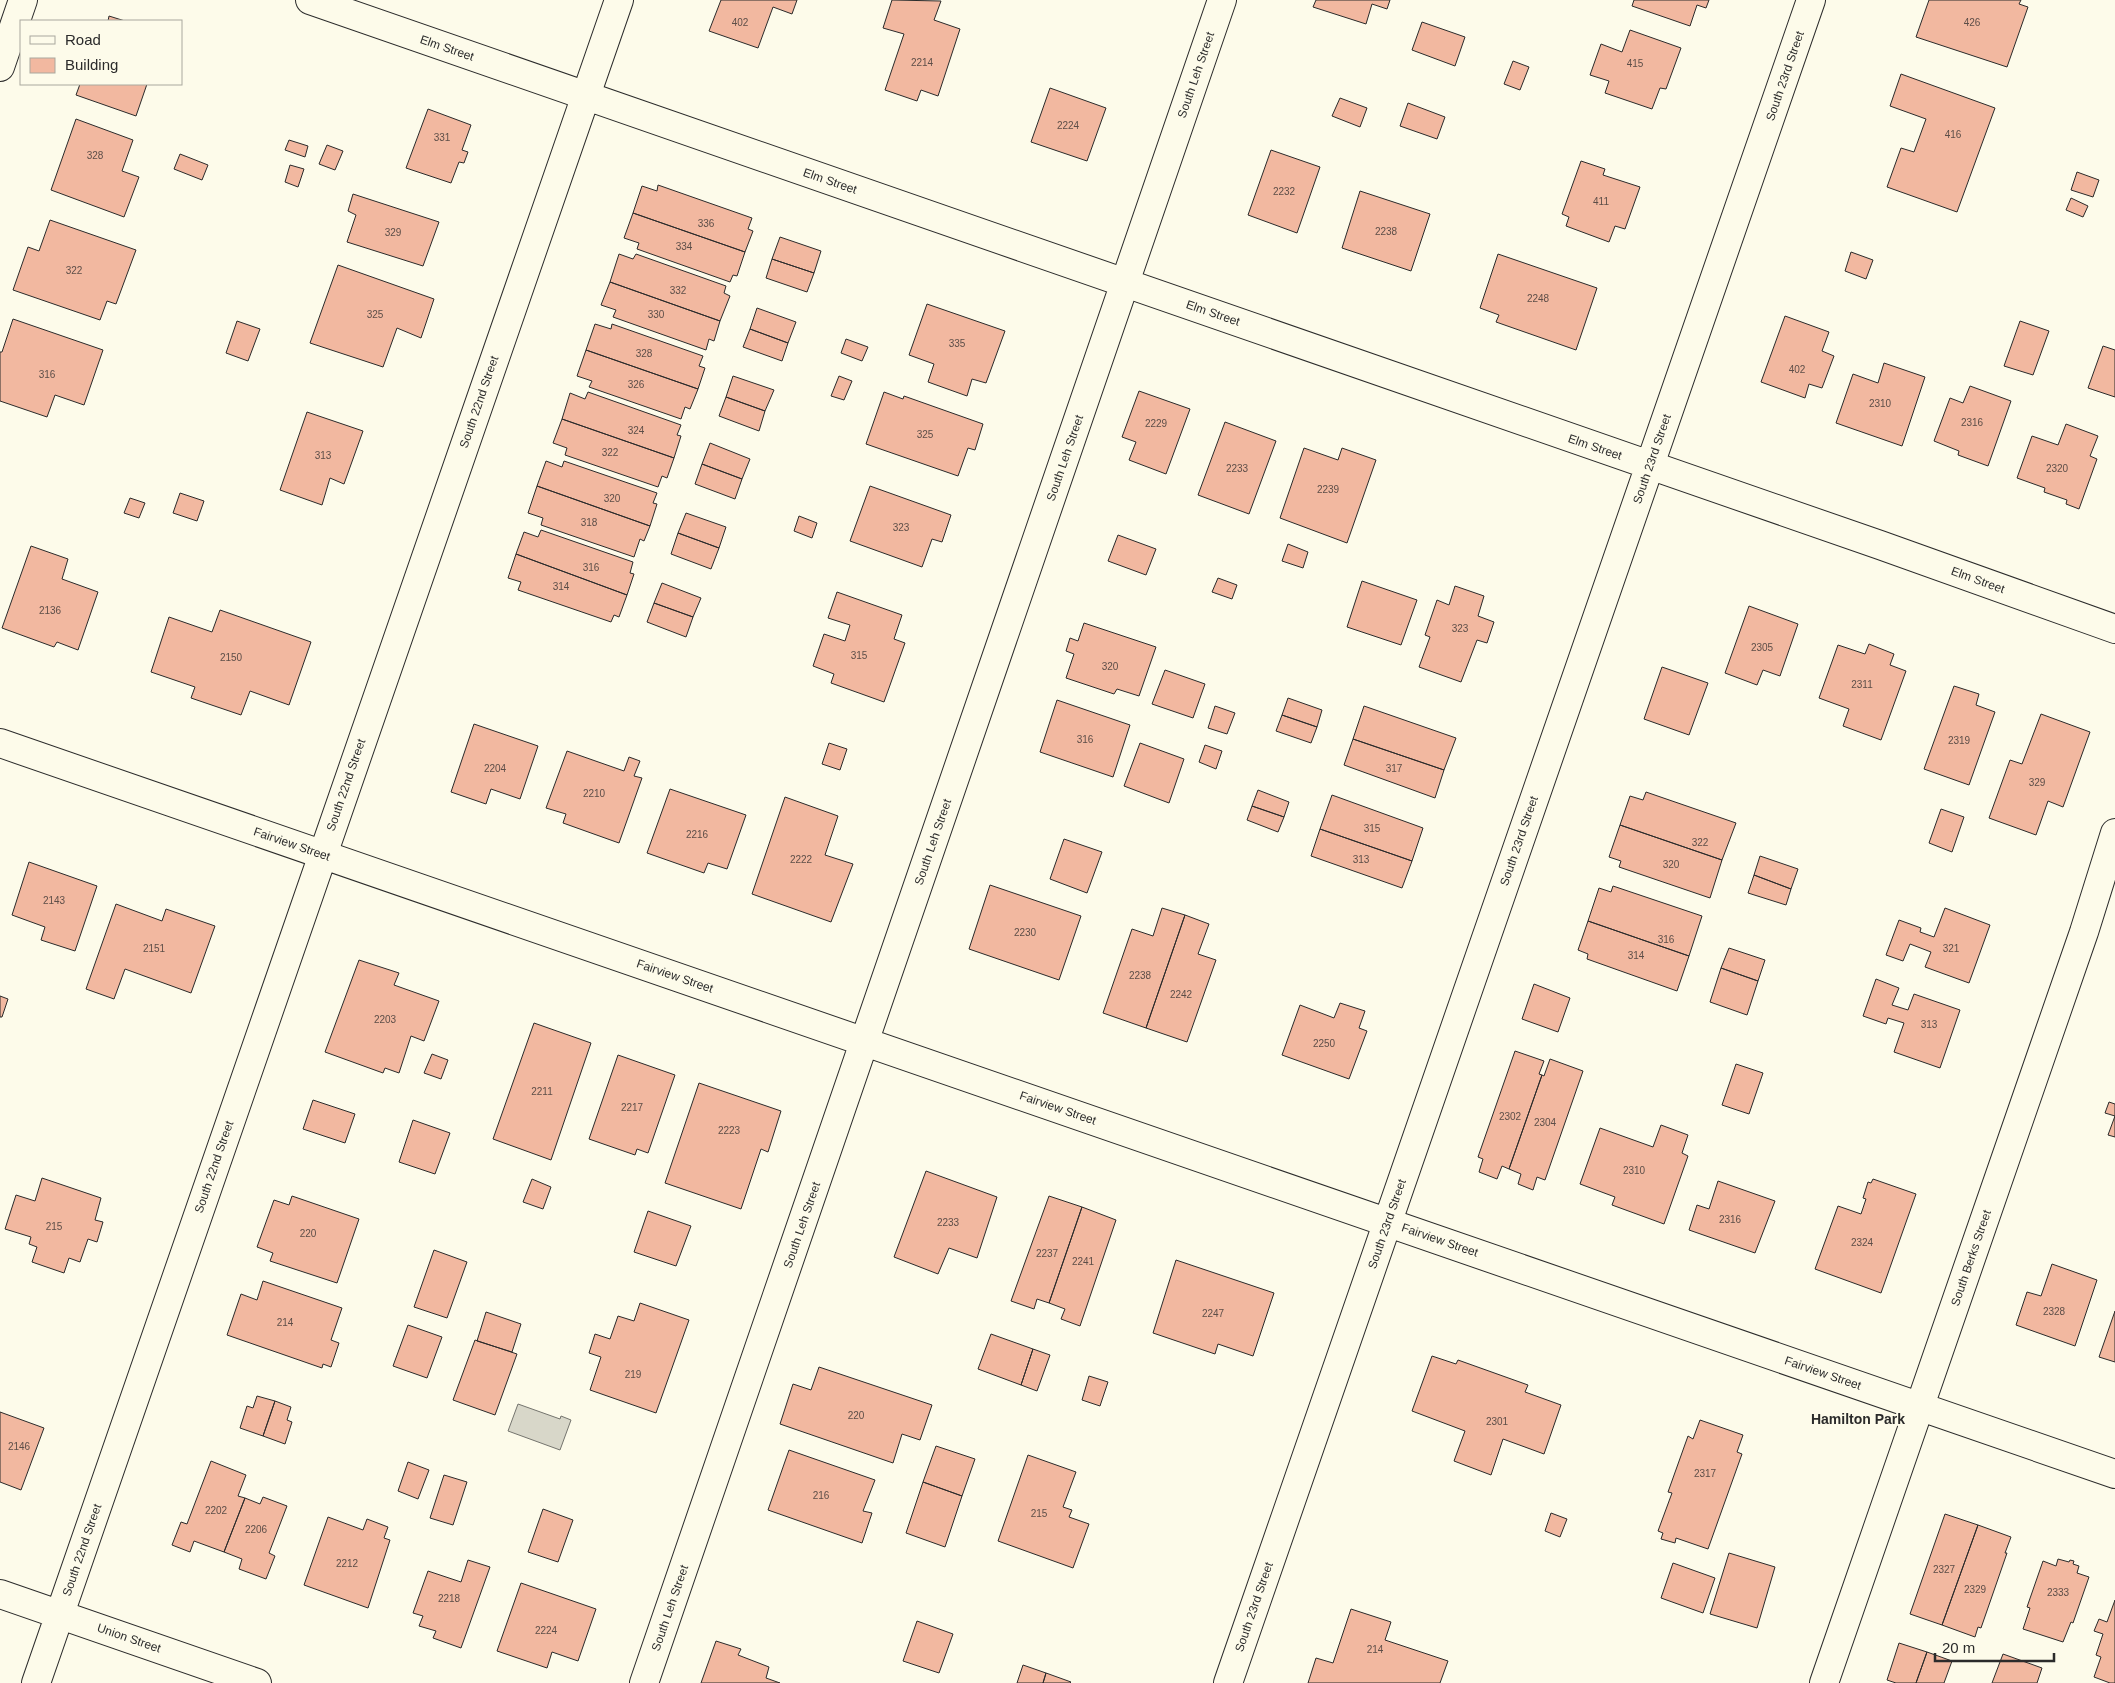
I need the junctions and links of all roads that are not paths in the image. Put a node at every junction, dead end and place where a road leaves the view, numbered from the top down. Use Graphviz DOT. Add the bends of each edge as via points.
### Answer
graph roads {
  1 [pos="23,0"];
  2 [pos="310,0"];
  3 [pos="619,0"];
  4 [pos="1222,0"];
  5 [pos="1811,0"];
  6 [pos="0,67"];
  7 [pos="585,96"];
  8 [pos="1125,283"];
  9 [pos="1650,466"];
  10 [pos="2115,629"];
  11 [pos="0,743"];
  12 [pos="2115,833"];
  13 [pos="322,854"];
  14 [pos="864,1041"];
  15 [pos="1388,1222"];
  16 [pos="1919,1406"];
  17 [pos="2115,1474"];
  18 [pos="0,1594"];
  19 [pos="59,1614"];
  20 [pos="36,1683"];
  21 [pos="257,1683"];
  22 [pos="644,1683"];
  23 [pos="1228,1683"];
  24 [pos="1824,1683"];
  1 -- 6 [label="street"];
  2 -- 7 [label="street, Elm Street"];
  3 -- 7 [label="street, South 22nd Street"];
  4 -- 8 [label="street, South Leh Street"];
  5 -- 9 [label="street, South 23rd Street"];
  7 -- 8 [label="street, Elm Street"];
  7 -- 13 [label="street, South 22nd Street"];
  8 -- 9 [label="street, Elm Street"];
  8 -- 14 [label="street, South Leh Street"];
  9 -- 10 [label="street, Elm Street"];
  9 -- 15 [label="street, South 23rd Street"];
  11 -- 13 [label="street, Fairview Street"];
  12 -- 16 [label="street, South Berks Street" via="2081,942"];
  13 -- 14 [label="street, Fairview Street"];
  13 -- 19 [label="street, South 22nd Street"];
  14 -- 15 [label="street, Fairview Street"];
  14 -- 22 [label="street, South Leh Street"];
  15 -- 16 [label="street, Fairview Street"];
  15 -- 23 [label="street, South 23rd Street"];
  16 -- 17 [label="street, Fairview Street"];
  16 -- 24 [label="street, South Berks Street"];
  18 -- 19 [label="street, Union Street"];
  19 -- 20 [label="street, South 22nd Street"];
  19 -- 21 [label="street, Union Street"];
}
